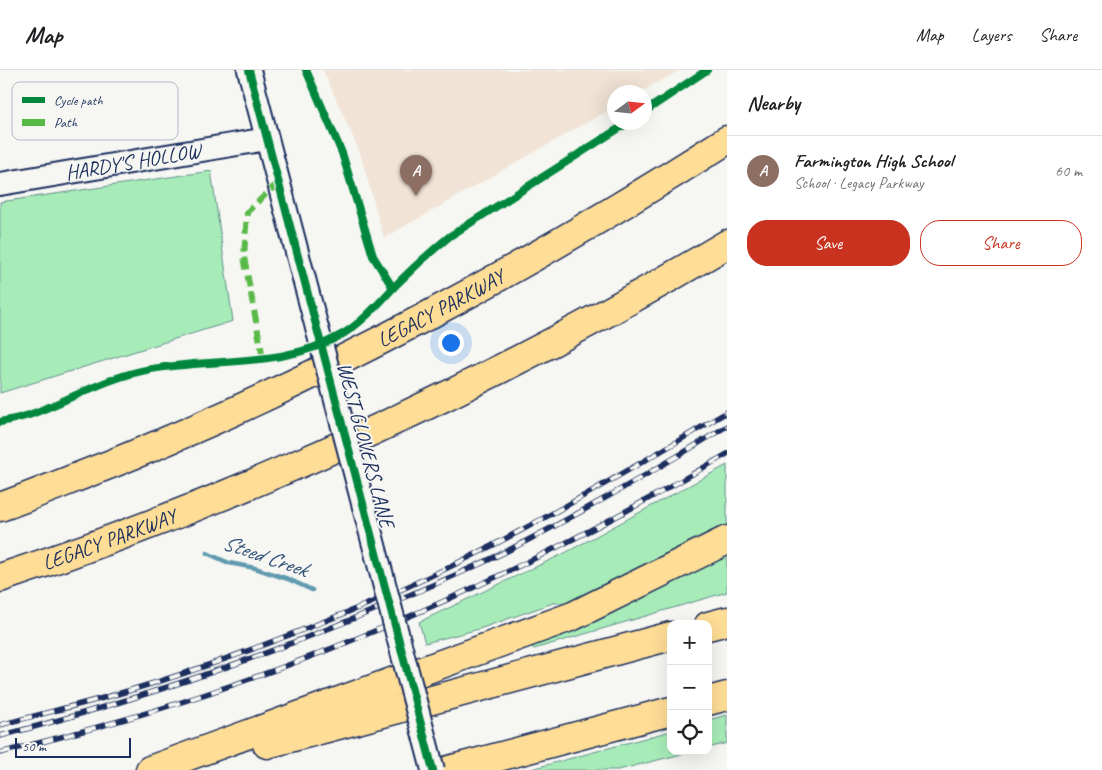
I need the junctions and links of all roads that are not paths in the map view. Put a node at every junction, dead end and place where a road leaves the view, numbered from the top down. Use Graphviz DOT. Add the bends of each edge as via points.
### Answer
graph roads {
  1 [pos="249,70"];
  2 [pos="267,139"];
  3 [pos="727,140"];
  4 [pos="0,184"];
  5 [pos="727,244"];
  6 [pos="0,507"];
  7 [pos="727,540"];
  8 [pos="0,578"];
  9 [pos="727,621"];
  10 [pos="712,625"];
  11 [pos="667,637"];
  12 [pos="727,696"];
  13 [pos="712,700"];
  14 [pos="667,712"];
  15 [pos="150,770"];
  16 [pos="171,770"];
  17 [pos="433,770"];
  18 [pos="449,770"];
  1 -- 2 [label="street, WEST GLOVERS LANE"];
  2 -- 4 [label="street, HARDY'S HOLLOW"];
  2 -- 17 [label="street, WEST GLOVERS LANE, bridge"];
  3 -- 6 [label="highway, LEGACY PARKWAY" via="611,214 363,352 195,430"];
  5 -- 8 [label="highway, LEGACY PARKWAY" via="598,318 362,437 208,502"];
  7 -- 15 [label="highway" via="573,616"];
  9 -- 10 [label="highway"];
  11 -- 16 [label="highway"];
  12 -- 13 [label="highway"];
  14 -- 18 [label="highway"];
}
